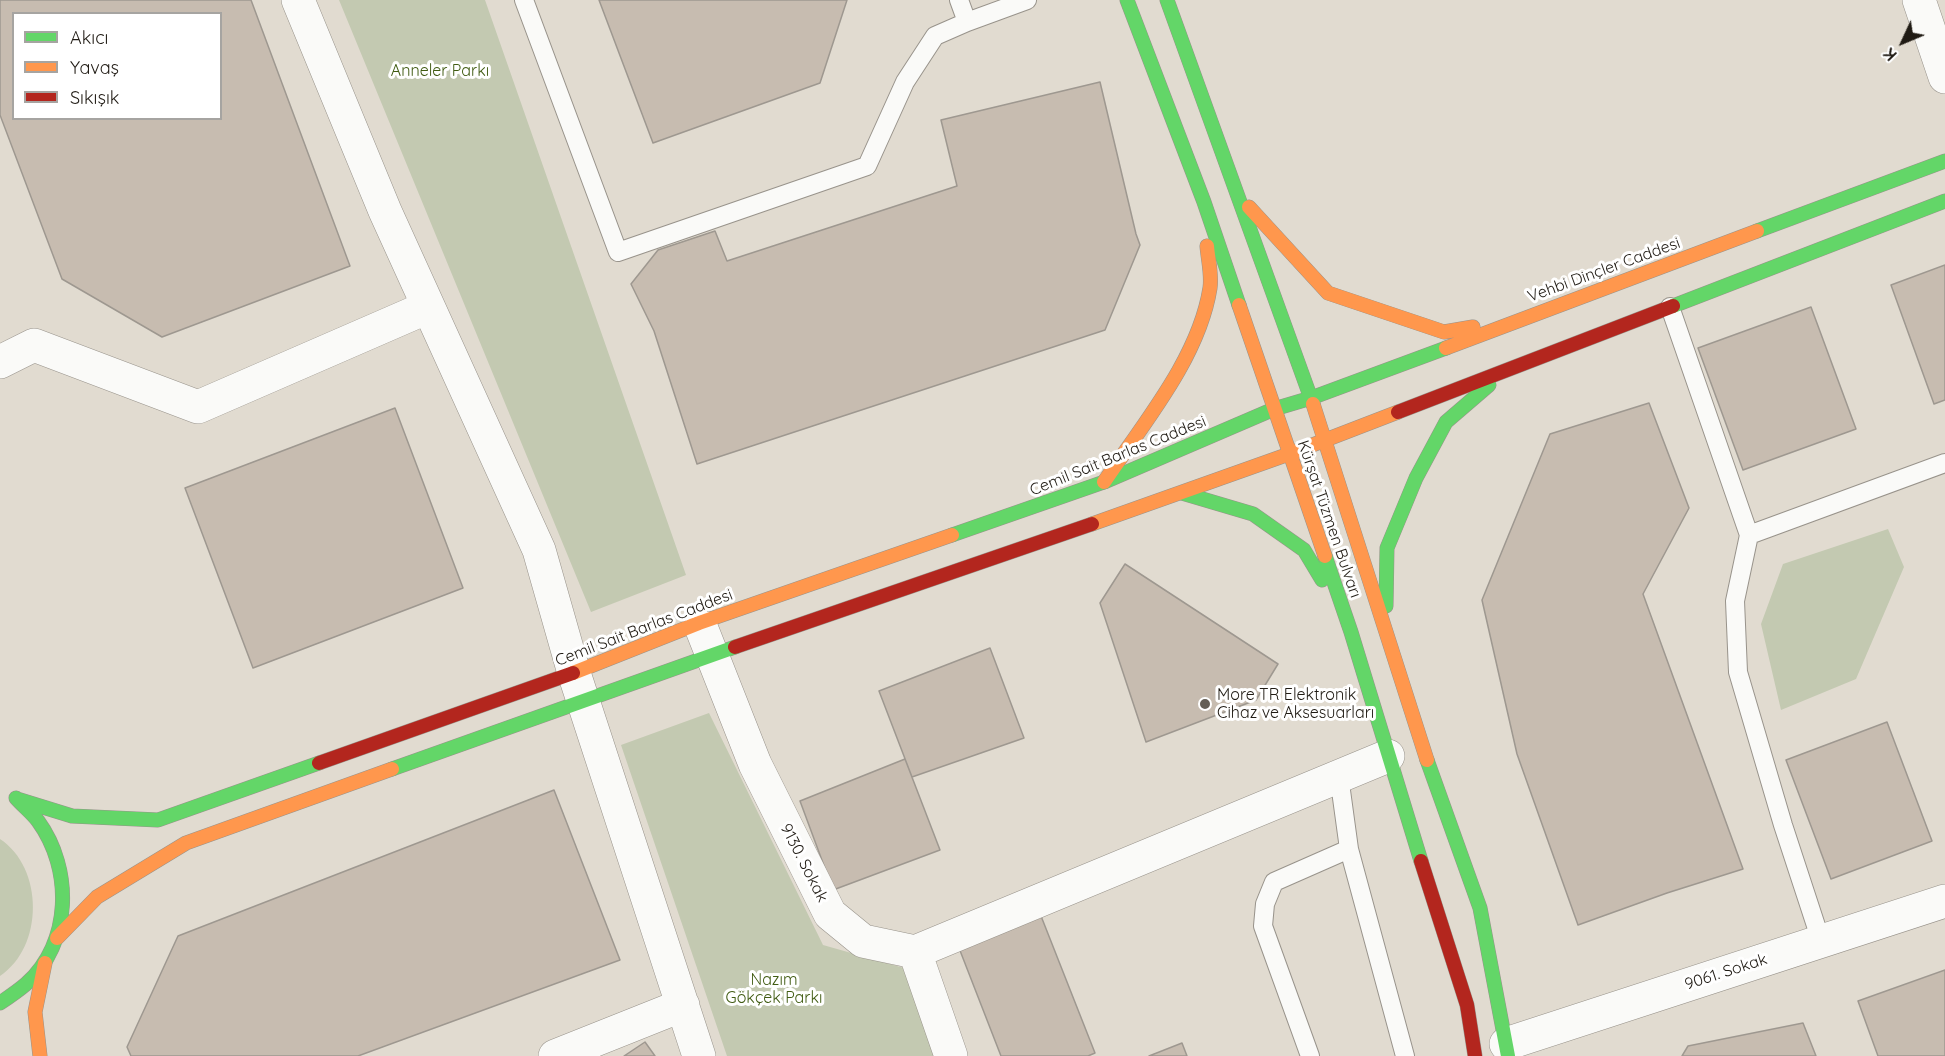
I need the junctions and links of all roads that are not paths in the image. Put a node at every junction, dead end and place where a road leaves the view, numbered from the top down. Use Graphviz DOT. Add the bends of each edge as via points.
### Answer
graph roads {
  1 [pos="298,0"];
  2 [pos="524,0"];
  3 [pos="959,0"];
  4 [pos="1027,0"];
  5 [pos="1127,0"];
  6 [pos="1168,0"];
  7 [pos="1919,0"];
  8 [pos="967,22"];
  9 [pos="1945,77"];
  10 [pos="1945,161"];
  11 [pos="1235,191"];
  12 [pos="1945,201"];
  13 [pos="1203,202"];
  14 [pos="428,307"];
  15 [pos="1670,307"];
  16 [pos="1528,316"];
  17 [pos="0,362"];
  18 [pos="1506,370"];
  19 [pos="1311,398"];
  20 [pos="1275,409"];
  21 [pos="1324,439"];
  22 [pos="1289,454"];
  23 [pos="1945,463"];
  24 [pos="1104,482"];
  25 [pos="1182,493"];
  26 [pos="1749,535"];
  27 [pos="699,623"];
  28 [pos="1385,631"];
  29 [pos="1351,632"];
  30 [pos="712,655"];
  31 [pos="578,687"];
  32 [pos="1388,756"];
  33 [pos="1339,776"];
  34 [pos="0,789"];
  35 [pos="17,799"];
  36 [pos="1349,849"];
  37 [pos="1945,901"];
  38 [pos="57,938"];
  39 [pos="1821,941"];
  40 [pos="915,952"];
  41 [pos="45,962"];
  42 [pos="0,1003"];
  43 [pos="683,1005"];
  44 [pos="1507,1050"];
  45 [pos="40,1056"];
  46 [pos="555,1056"];
  47 [pos="699,1056"];
  48 [pos="951,1056"];
  49 [pos="1310,1056"];
  50 [pos="1406,1056"];
  51 [pos="1475,1056"];
  1 -- 14 [label="street"];
  2 -- 8 [label="lane" via="618,252 867,166 905,82 935,36"];
  3 -- 8 [label="lane"];
  4 -- 8 [label="lane"];
  5 -- 13 [label="street, Kürşat Tüzmen Bulvarı"];
  6 -- 11 [label="street, Kürşat Tüzmen Bulvarı"];
  7 -- 9 [label="street"];
  10 -- 16 [label="street, Vehbi Dinçler Caddesi"];
  11 -- 16 [label="street" via="1328,293 1444,332"];
  11 -- 19 [label="street, Kürşat Tüzmen Bulvarı"];
  12 -- 15 [label="street, Cemil Sait Barlas Caddesi"];
  13 -- 20 [label="street, Kürşat Tüzmen Bulvarı"];
  13 -- 24 [label="street" via="1210,286 1198,333 1168,387"];
  14 -- 17 [label="street" via="198,407 34,345"];
  14 -- 31 [label="street" via="539,550"];
  15 -- 18 [label="street, Cemil Sait Barlas Caddesi"];
  15 -- 26 [label="lane"];
  16 -- 19 [label="street, Vehbi Dinçler Caddesi"];
  18 -- 21 [label="street, Cemil Sait Barlas Caddesi"];
  18 -- 28 [label="street" via="1446,422 1416,478 1387,548"];
  19 -- 20 [label="street, Vehbi Dinçler Caddesi"];
  19 -- 21 [label="street, Kürşat Tüzmen Bulvarı"];
  20 -- 22 [label="street, Kürşat Tüzmen Bulvarı"];
  20 -- 24 [label="street, Cemil Sait Barlas Caddesi"];
  21 -- 22 [label="street, Cemil Sait Barlas Caddesi"];
  21 -- 28 [label="street, Kürşat Tüzmen Bulvarı"];
  22 -- 25 [label="street, Cemil Sait Barlas Caddesi"];
  22 -- 29 [label="street, Kürşat Tüzmen Bulvarı"];
  23 -- 26 [label="lane"];
  24 -- 27 [label="street, Cemil Sait Barlas Caddesi"];
  25 -- 29 [label="street" via="1253,514 1304,550"];
  25 -- 30 [label="street, Cemil Sait Barlas Caddesi"];
  26 -- 39 [label="lane" via="1735,601 1738,672"];
  27 -- 30 [label="street, 9130. Sokak"];
  27 -- 31 [label="street, Cemil Sait Barlas Caddesi"];
  28 -- 44 [label="street, Kürşat Tüzmen Bulvarı" via="1480,908"];
  29 -- 32 [label="street, Kürşat Tüzmen Bulvarı"];
  30 -- 31 [label="street, Cemil Sait Barlas Caddesi"];
  30 -- 40 [label="street, 9130. Sokak" via="755,764 830,914 864,941"];
  31 -- 35 [label="street, Cemil Sait Barlas Caddesi" via="158,820 72,816"];
  31 -- 38 [label="street, Cemil Sait Barlas Caddesi" via="186,843 97,897"];
  31 -- 43 [label="street"];
  32 -- 33 [label="street"];
  32 -- 51 [label="street, Kürşat Tüzmen Bulvarı" via="1467,1005"];
  33 -- 36 [label="lane"];
  33 -- 40 [label="street"];
  34 -- 35 [label="street"];
  35 -- 38 [label="street" via="36,817 60,862 64,888"];
  36 -- 49 [label="lane" via="1274,882 1265,904 1263,926"];
  36 -- 50 [label="lane"];
  37 -- 39 [label="street, 9061. Sokak"];
  38 -- 41 [label="street"];
  39 -- 44 [label="street, 9061. Sokak"];
  40 -- 48 [label="street"];
  41 -- 42 [label="street" via="29,982"];
  41 -- 45 [label="street" via="35,1012"];
  43 -- 46 [label="street"];
  43 -- 47 [label="street"];
}
